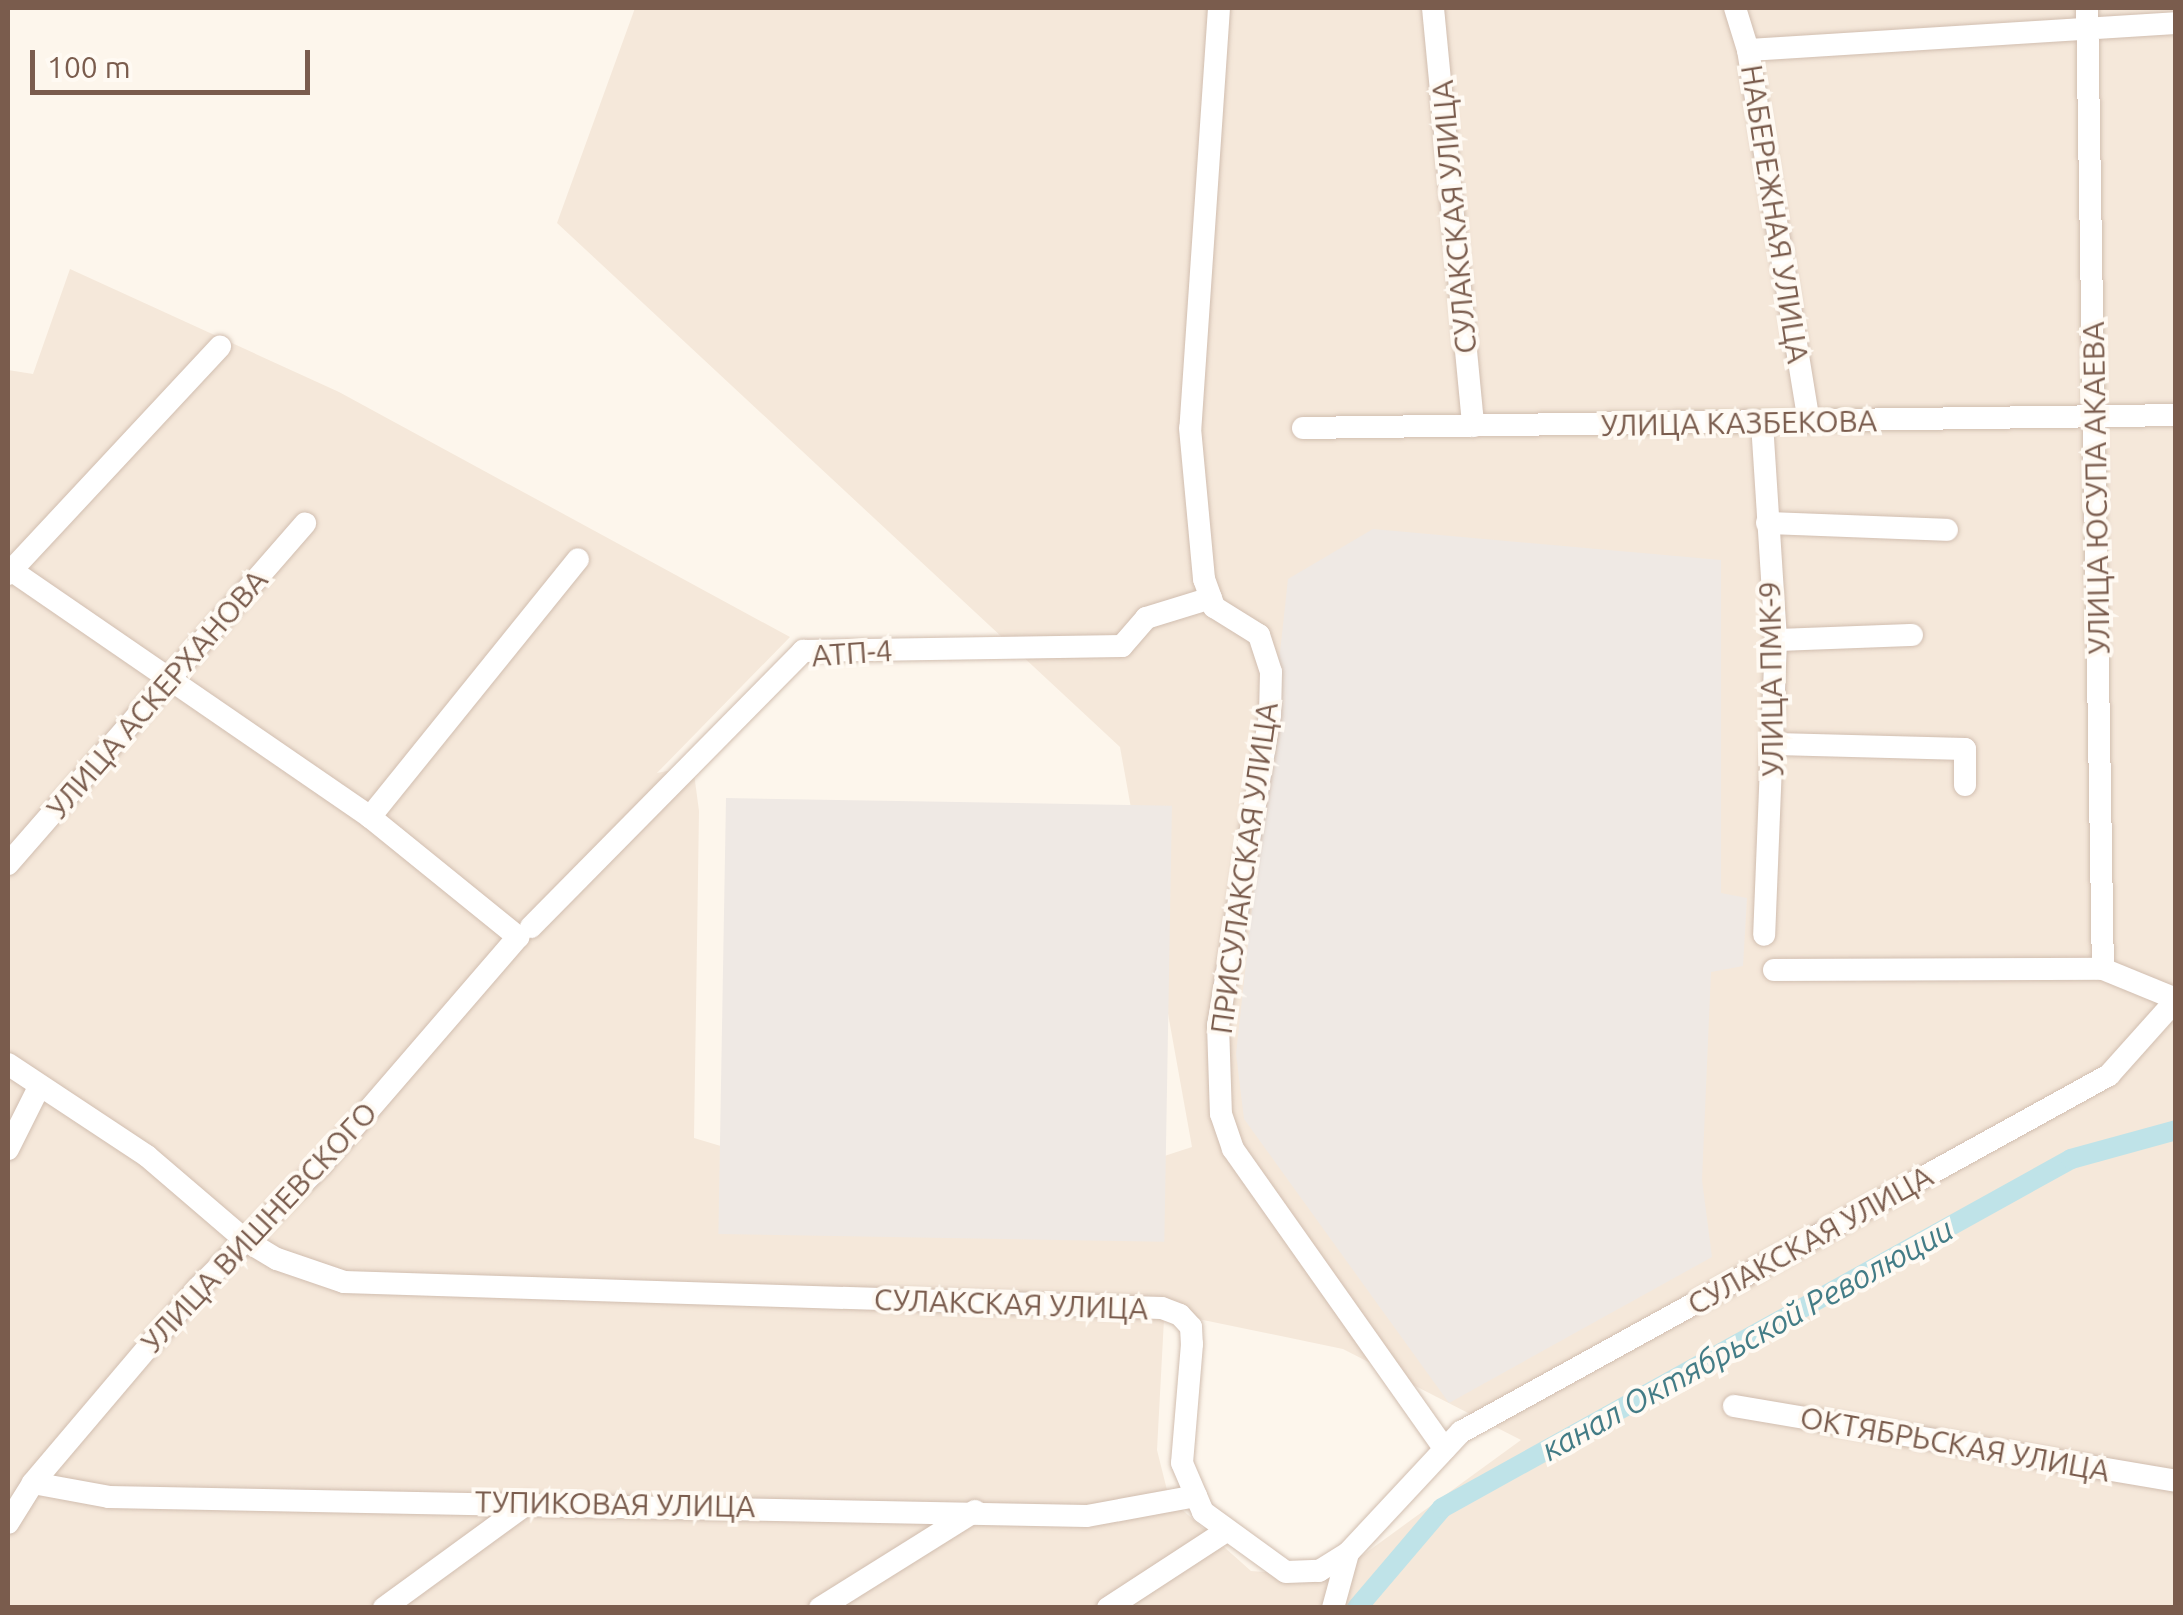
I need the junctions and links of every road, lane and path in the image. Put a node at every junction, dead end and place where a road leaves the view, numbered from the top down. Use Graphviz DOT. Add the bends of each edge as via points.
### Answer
graph roads {
  1 [pos="1219,8"];
  2 [pos="1433,8"];
  3 [pos="1736,8"];
  4 [pos="2087,16"];
  5 [pos="2176,23"];
  6 [pos="1748,50"];
  7 [pos="220,347"];
  8 [pos="2176,415"];
  9 [pos="2095,416"];
  10 [pos="1809,422"];
  11 [pos="1762,423"];
  12 [pos="1473,426"];
  13 [pos="1302,428"];
  14 [pos="1766,523"];
  15 [pos="305,524"];
  16 [pos="1947,530"];
  17 [pos="578,559"];
  18 [pos="8,571"];
  19 [pos="1211,598"];
  20 [pos="1912,636"];
  21 [pos="1776,640"];
  22 [pos="170,683"];
  23 [pos="1776,744"];
  24 [pos="1965,785"];
  25 [pos="370,817"];
  26 [pos="8,864"];
  27 [pos="524,932"];
  28 [pos="1764,936"];
  29 [pos="2103,969"];
  30 [pos="1774,970"];
  31 [pos="2176,999"];
  32 [pos="8,1064"];
  33 [pos="38,1090"];
  34 [pos="8,1149"];
  35 [pos="246,1240"];
  36 [pos="1734,1406"];
  37 [pos="1445,1449"];
  38 [pos="2176,1481"];
  39 [pos="33,1483"];
  40 [pos="1196,1496"];
  41 [pos="528,1503"];
  42 [pos="975,1511"];
  43 [pos="8,1523"];
  44 [pos="1226,1530"];
  45 [pos="1348,1553"];
  46 [pos="384,1608"];
  47 [pos="820,1608"];
  48 [pos="1108,1608"];
  49 [pos="1333,1608"];
  1 -- 19 [label="street" via="1190,428"];
  2 -- 12 [label="street, СУЛАКСКАЯ УЛИЦА"];
  3 -- 6 [label="street, НАБЕРЕЖНАЯ УЛИЦА"];
  4 -- 5 [label="street"];
  4 -- 6 [label="street"];
  4 -- 9 [label="street, УЛИЦА ЮСУПА АКАЕВА"];
  6 -- 10 [label="street, НАБЕРЕЖНАЯ УЛИЦА"];
  7 -- 18 [label="street"];
  8 -- 9 [label="street, УЛИЦА КАЗБЕКОВА"];
  9 -- 10 [label="street, УЛИЦА КАЗБЕКОВА"];
  9 -- 29 [label="street, УЛИЦА ЮСУПА АКАЕВА"];
  10 -- 11 [label="street, УЛИЦА КАЗБЕКОВА"];
  11 -- 12 [label="street, УЛИЦА КАЗБЕКОВА"];
  11 -- 14 [label="street, УЛИЦА ПМК-9"];
  12 -- 13 [label="street, УЛИЦА КАЗБЕКОВА"];
  14 -- 16 [label="street"];
  14 -- 21 [label="street, УЛИЦА ПМК-9"];
  15 -- 22 [label="street, УЛИЦА АСКЕРХАНОВА"];
  17 -- 25 [label="street"];
  18 -- 22 [label="street"];
  19 -- 27 [label="street, АТП-4" via="1146,618 1122,646 803,651"];
  19 -- 37 [label="street, ПРИСУЛАКСКАЯ УЛИЦА" via="1214,607 1259,635 1270,672 1270,715 1218,1025 1221,1114 1233,1150"];
  20 -- 21 [label="street"];
  21 -- 23 [label="street, УЛИЦА ПМК-9"];
  22 -- 25 [label="street"];
  22 -- 26 [label="street, УЛИЦА АСКЕРХАНОВА"];
  23 -- 24 [label="street" via="1965,749"];
  23 -- 28 [label="street, УЛИЦА ПМК-9"];
  25 -- 27 [label="street"];
  27 -- 35 [label="street, УЛИЦА ВИШНЕВСКОГО" via="320,1166"];
  29 -- 30 [label="street"];
  29 -- 31 [label="street"];
  31 -- 37 [label="street, СУЛАКСКАЯ УЛИЦА" via="2108,1076 1461,1432"];
  32 -- 33 [label="street, СУЛАКСКАЯ УЛИЦА"];
  33 -- 34 [label="street"];
  33 -- 35 [label="street, СУЛАКСКАЯ УЛИЦА" via="147,1156"];
  35 -- 39 [label="street, УЛИЦА ВИШНЕВСКОГО"];
  35 -- 40 [label="street, СУЛАКСКАЯ УЛИЦА" via="277,1259 344,1282 1162,1308 1191,1327 1182,1463"];
  36 -- 38 [label="street, ОКТЯБРЬСКАЯ УЛИЦА"];
  37 -- 45 [label="street, СУЛАКСКАЯ УЛИЦА"];
  39 -- 41 [label="street, ТУПИКОВАЯ УЛИЦА" via="108,1497"];
  39 -- 43 [label="street, УЛИЦА ВИШНЕВСКОГО"];
  40 -- 42 [label="street, ТУПИКОВАЯ УЛИЦА" via="1088,1516"];
  40 -- 44 [label="street, СУЛАКСКАЯ УЛИЦА" via="1203,1512"];
  41 -- 42 [label="street, ТУПИКОВАЯ УЛИЦА"];
  41 -- 46 [label="street"];
  42 -- 47 [label="street"];
  44 -- 45 [label="street, СУЛАКСКАЯ УЛИЦА" via="1286,1572 1319,1571"];
  44 -- 48 [label="street"];
  45 -- 49 [label="street"];
}
